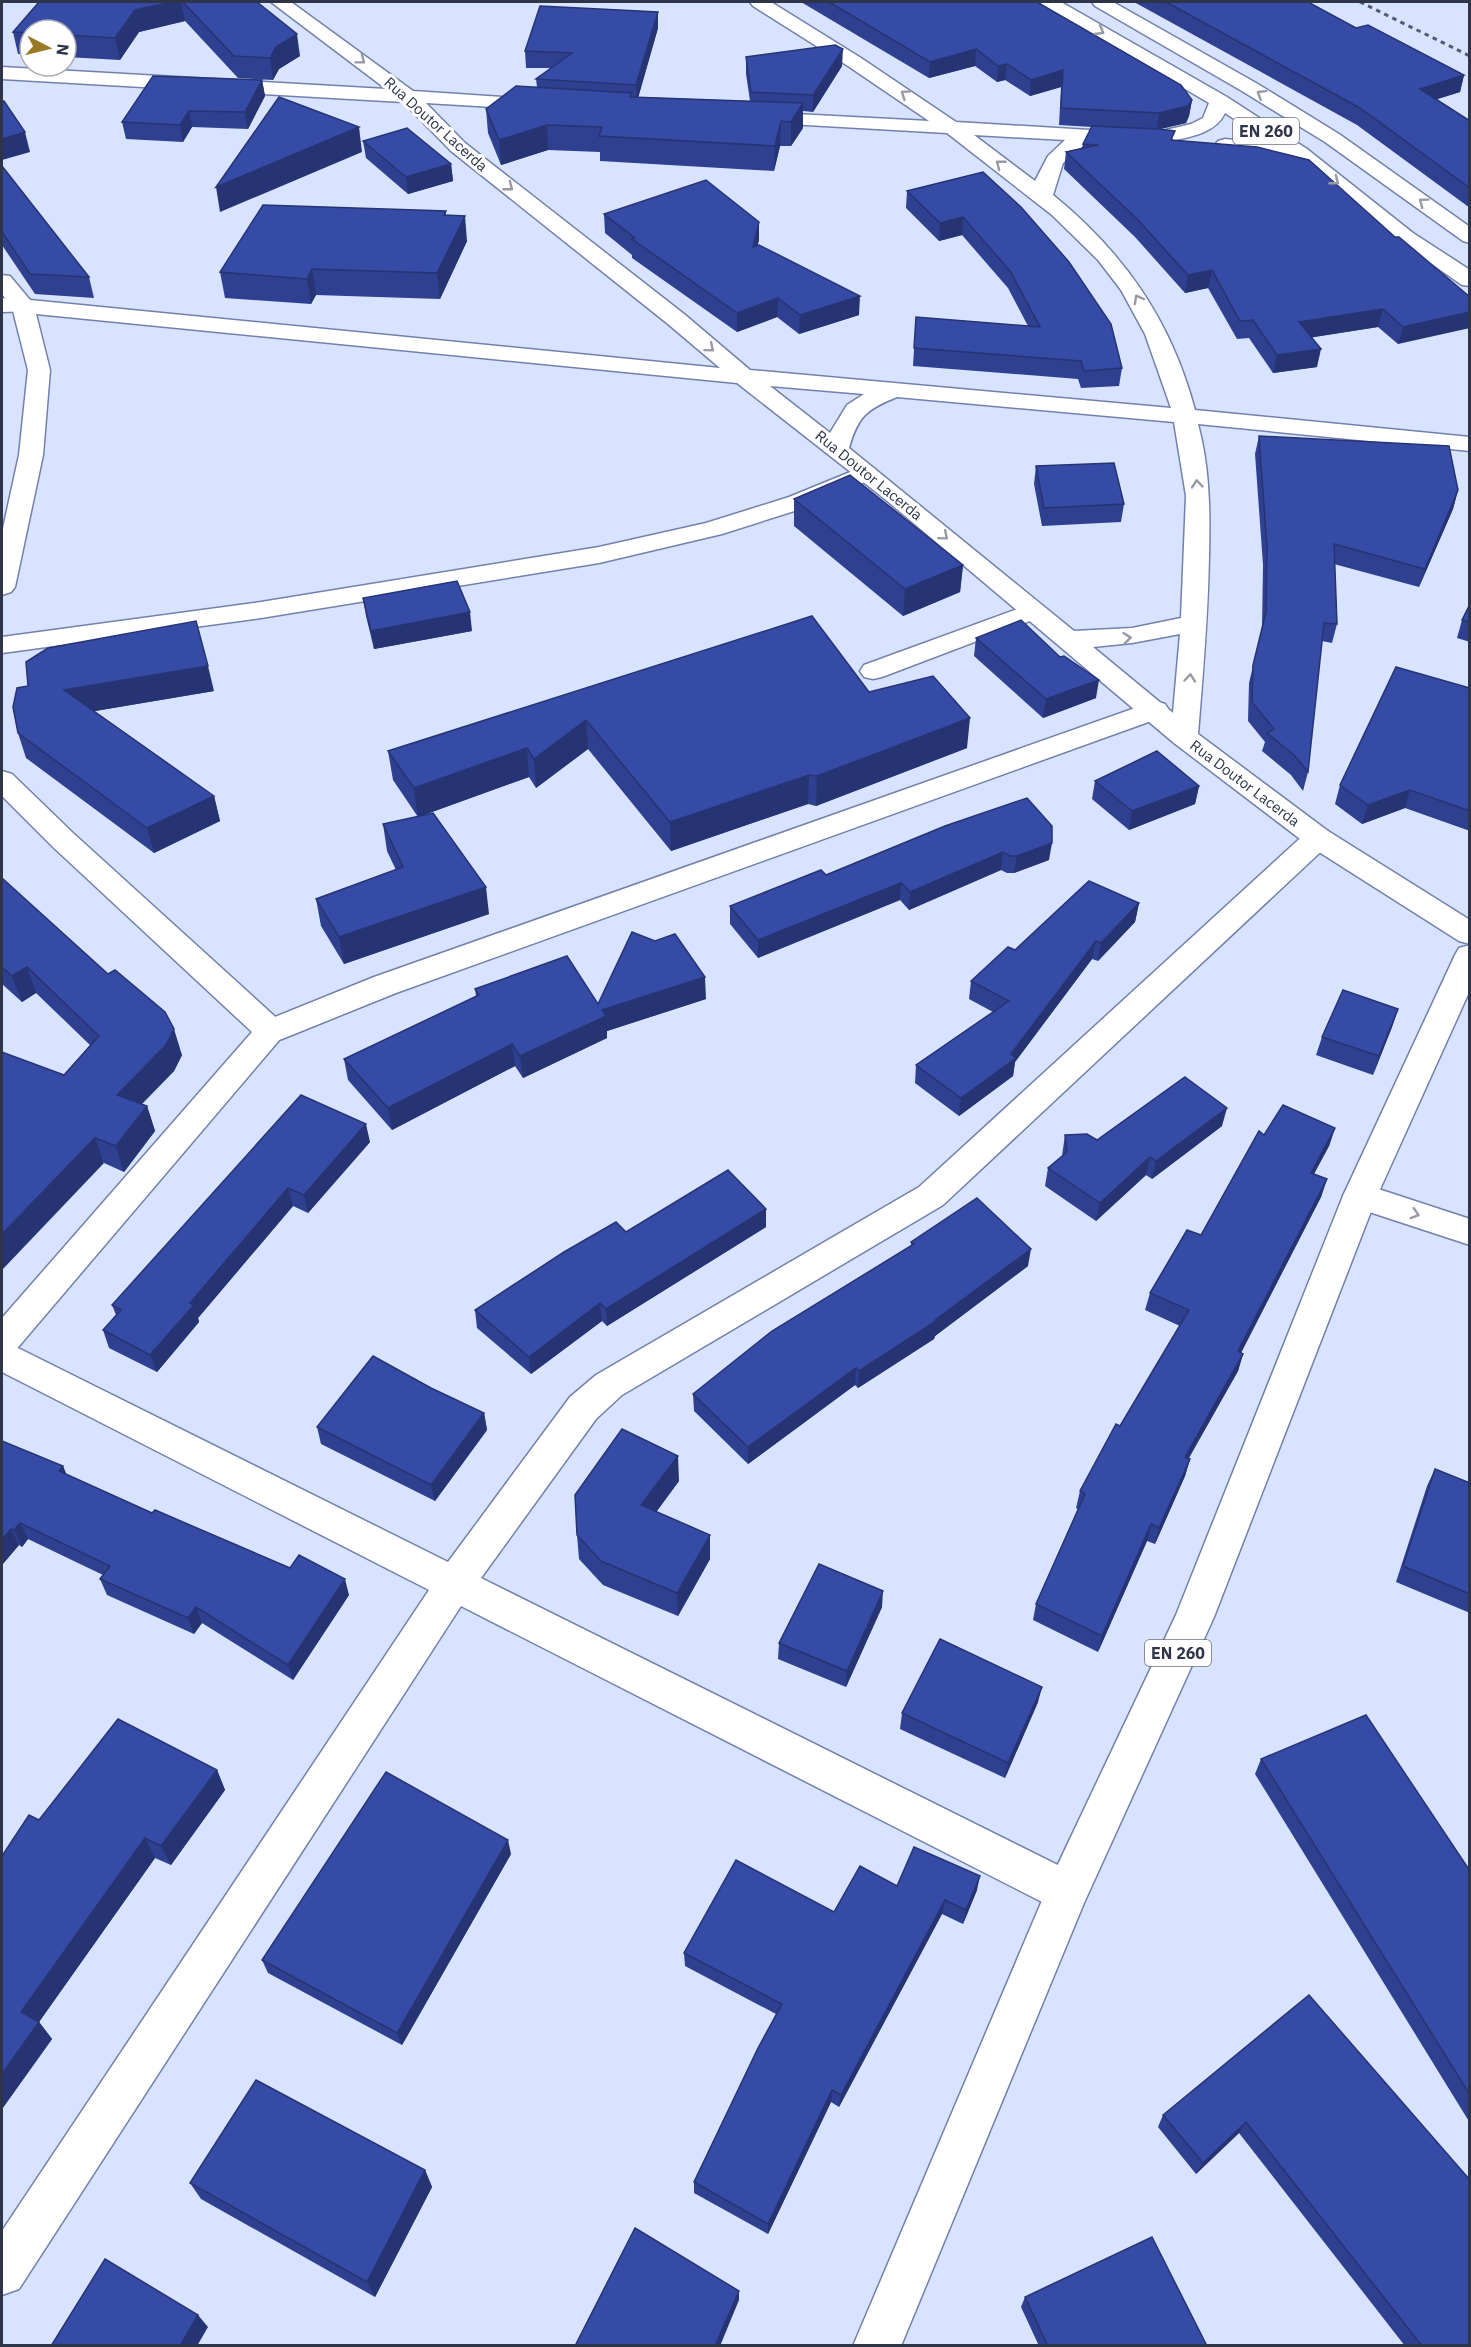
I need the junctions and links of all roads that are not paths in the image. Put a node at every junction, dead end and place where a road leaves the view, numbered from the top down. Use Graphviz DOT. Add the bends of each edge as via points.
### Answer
graph roads {
  1 [pos="280,2"];
  2 [pos="759,2"];
  3 [pos="1049,2"];
  4 [pos="1101,2"];
  5 [pos="338,43"];
  6 [pos="869,69"];
  7 [pos="2,74"];
  8 [pos="262,87"];
  9 [pos="410,98"];
  10 [pos="1220,101"];
  11 [pos="539,104"];
  12 [pos="563,105"];
  13 [pos="739,117"];
  14 [pos="786,120"];
  15 [pos="953,127"];
  16 [pos="469,132"];
  17 [pos="1084,135"];
  18 [pos="1156,138"];
  19 [pos="1300,153"];
  20 [pos="1042,196"];
  21 [pos="1470,237"];
  22 [pos="1470,280"];
  23 [pos="2,281"];
  24 [pos="12,306"];
  25 [pos="671,335"];
  26 [pos="611,365"];
  27 [pos="744,377"];
  28 [pos="893,391"];
  29 [pos="1186,416"];
  30 [pos="1470,444"];
  31 [pos="837,449"];
  32 [pos="865,472"];
  33 [pos="5,562"];
  34 [pos="2,587"];
  35 [pos="1034,611"];
  36 [pos="1195,623"];
  37 [pos="1068,639"];
  38 [pos="2,645"];
  39 [pos="873,671"];
  40 [pos="1155,710"];
  41 [pos="1185,736"];
  42 [pos="2,780"];
  43 [pos="1318,838"];
  44 [pos="1470,934"];
  45 [pos="1470,955"];
  46 [pos="271,1031"];
  47 [pos="1360,1196"];
  48 [pos="1470,1232"];
  49 [pos="2,1342"];
  50 [pos="2,1356"];
  51 [pos="454,1584"];
  52 [pos="1067,1892"];
  53 [pos="2,2272"];
  54 [pos="877,2346"];
  1 -- 5 [label="main road, Rua Doutor Lacerda"];
  2 -- 6 [label="main road"];
  3 -- 10 [label="main road, EN 260, one-way"];
  21 -- 4 [label="main road, EN 260, one-way" via="1332,138"];
  5 -- 8 [label="main road" via="334,60 323,70"];
  5 -- 9 [label="main road, Rua Doutor Lacerda, one-way"];
  6 -- 14 [label="main road" via="876,84 869,99 852,111"];
  15 -- 6 [label="main road, one-way"];
  7 -- 8 [label="main road"];
  8 -- 9 [label="main road"];
  9 -- 11 [label="main road"];
  9 -- 16 [label="main road, Rua Doutor Lacerda"];
  10 -- 18 [label="main road" via="1211,121"];
  10 -- 19 [label="main road, EN 260"];
  11 -- 12 [label="main road"];
  11 -- 16 [label="main road" via="510,108"];
  13 -- 14 [label="main road"];
  14 -- 15 [label="main road"];
  15 -- 17 [label="main road"];
  20 -- 15 [label="main road, one-way"];
  16 -- 25 [label="main road, Rua Doutor Lacerda, one-way"];
  17 -- 18 [label="main road"];
  17 -- 20 [label="main road" via="1050,165"];
  18 -- 19 [label="main road"];
  19 -- 22 [label="main road, EN 260, one-way" via="1406,237"];
  29 -- 20 [label="main road, one-way" via="1156,332 1131,288 1080,227"];
  23 -- 24 [label="main road"];
  24 -- 26 [label="main road"];
  24 -- 33 [label="main road" via="39,370 30,455"];
  25 -- 26 [label="main road" via="651,357"];
  25 -- 27 [label="main road, Rua Doutor Lacerda, one-way"];
  26 -- 27 [label="main road"];
  27 -- 28 [label="main road"];
  27 -- 31 [label="main road, Rua Doutor Lacerda"];
  28 -- 29 [label="main road"];
  28 -- 31 [label="main road" via="861,403 842,430"];
  29 -- 30 [label="main road"];
  36 -- 29 [label="main road, one-way" via="1197,481"];
  31 -- 32 [label="main road, Rua Doutor Lacerda"];
  32 -- 35 [label="main road, Rua Doutor Lacerda, one-way"];
  32 -- 38 [label="main road" via="798,502 713,529 599,555 261,610"];
  33 -- 34 [label="main road"];
  35 -- 37 [label="main road, Rua Doutor Lacerda"];
  35 -- 39 [label="main road"];
  37 -- 36 [label="main road, one-way" via="1140,636"];
  41 -- 36 [label="main road, one-way"];
  37 -- 40 [label="main road, Rua Doutor Lacerda"];
  40 -- 41 [label="main road, Rua Doutor Lacerda"];
  40 -- 46 [label="main road" via="397,981"];
  41 -- 43 [label="main road, Rua Doutor Lacerda"];
  42 -- 46 [label="main road"];
  43 -- 44 [label="main road, Rua Doutor Lacerda"];
  43 -- 51 [label="main road" via="932,1196 609,1385 583,1408"];
  45 -- 47 [label="main road, EN 260"];
  46 -- 49 [label="main road"];
  47 -- 48 [label="main road, one-way"];
  47 -- 52 [label="main road, EN 260" via="1195,1617"];
  50 -- 51 [label="main road"];
  51 -- 52 [label="main road"];
  51 -- 53 [label="main road"];
  52 -- 54 [label="main road, EN 260"];
}
